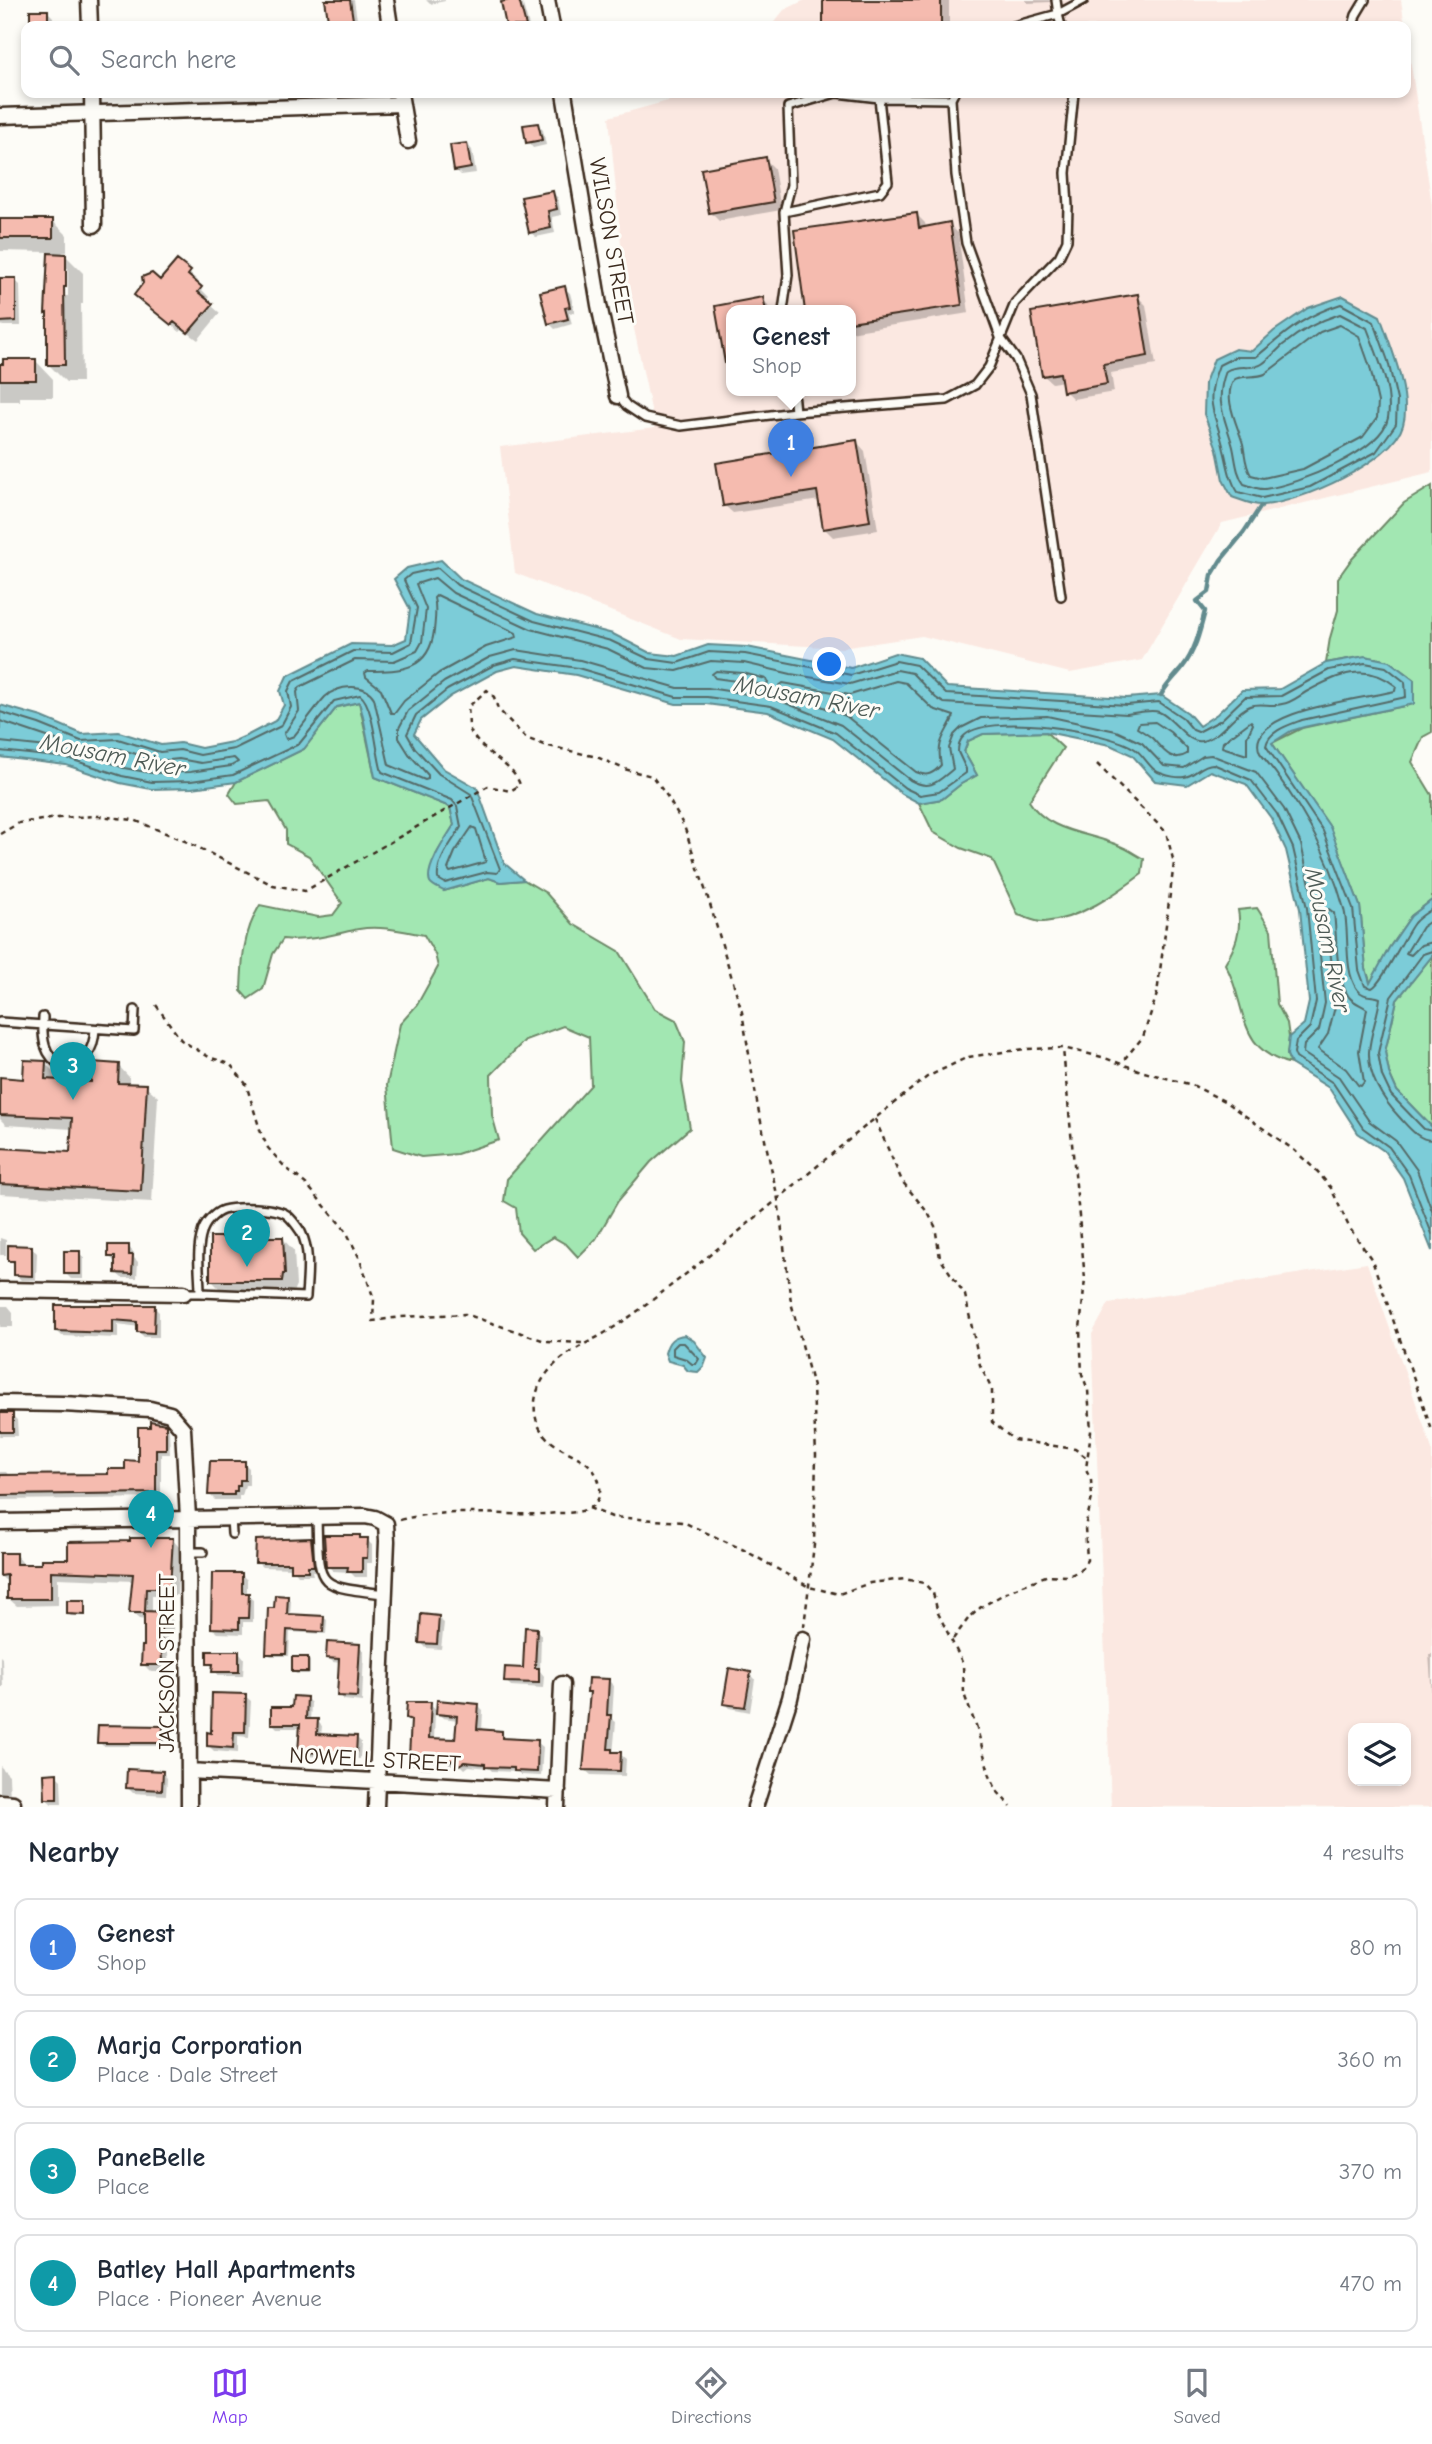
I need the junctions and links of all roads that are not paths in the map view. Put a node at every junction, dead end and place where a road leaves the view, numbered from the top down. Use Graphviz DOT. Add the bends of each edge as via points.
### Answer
graph roads {
  1 [pos="89,0"];
  2 [pos="386,0"];
  3 [pos="547,0"];
  4 [pos="1056,0"];
  5 [pos="1084,0"];
  6 [pos="1365,0"];
  7 [pos="1058,14"];
  8 [pos="90,21"];
  9 [pos="389,21"];
  10 [pos="551,21"];
  11 [pos="1032,21"];
  12 [pos="1060,21"];
  13 [pos="1354,21"];
  14 [pos="92,98"];
  15 [pos="565,98"];
  16 [pos="819,98"];
  17 [pos="879,98"];
  18 [pos="953,98"];
  19 [pos="1074,98"];
  20 [pos="401,99"];
  21 [pos="93,114"];
  22 [pos="0,116"];
  23 [pos="408,141"];
  24 [pos="784,212"];
  25 [pos="94,225"];
  26 [pos="782,305"];
  27 [pos="1000,337"];
  28 [pos="618,396"];
  29 [pos="793,396"];
  30 [pos="795,412"];
  31 [pos="1061,596"];
  32 [pos="135,1010"];
  33 [pos="43,1021"];
  34 [pos="0,1022"];
  35 [pos="95,1029"];
  36 [pos="0,1290"];
  37 [pos="184,1293"];
  38 [pos="200,1293"];
  39 [pos="0,1403"];
  40 [pos="317,1517"];
  41 [pos="188,1518"];
  42 [pos="231,1518"];
  43 [pos="0,1522"];
  44 [pos="232,1534"];
  45 [pos="385,1594"];
  46 [pos="803,1639"];
  47 [pos="562,1684"];
  48 [pos="189,1772"];
  49 [pos="378,1782"];
  50 [pos="558,1791"];
  51 [pos="189,1807"];
  52 [pos="376,1807"];
  53 [pos="557,1807"];
  54 [pos="755,1807"];
  1 -- 8 [label="street"];
  2 -- 9 [label="street"];
  3 -- 10 [label="street"];
  4 -- 7 [label="lane"];
  5 -- 7 [label="lane"];
  6 -- 13 [label="lane"];
  7 -- 11 [label="lane"];
  7 -- 12 [label="lane"];
  14 -- 21 [label="street"];
  15 -- 28 [label="street, WILSON STREET"];
  16 -- 24 [label="lane" via="788,107 791,185"];
  17 -- 24 [label="lane" via="888,182 880,192"];
  18 -- 27 [label="lane" via="956,175 966,243"];
  19 -- 27 [label="lane" via="1066,173 1067,240 1059,257 1015,303"];
  20 -- 21 [label="street"];
  20 -- 23 [label="street"];
  21 -- 22 [label="street"];
  21 -- 25 [label="street"];
  24 -- 26 [label="lane" via="788,275"];
  27 -- 30 [label="lane" via="989,367 975,386 947,400"];
  27 -- 31 [label="lane" via="1016,359 1031,394"];
  28 -- 30 [label="lane" via="645,418 681,426"];
  29 -- 30 [label="lane"];
  32 -- 35 [label="lane" via="134,1031"];
  33 -- 34 [label="lane"];
  33 -- 35 [label="lane"];
  33 -- 35 [label="lane" via="43,1044 63,1067 79,1064 90,1052"];
  36 -- 37 [label="street"];
  37 -- 38 [label="lane"];
  38 -- 38 [label="lane" via="306,1297 307,1255 301,1233 286,1214 268,1209 235,1208 215,1214 201,1234"];
  39 -- 41 [label="street, JACKSON STREET" via="150,1409 170,1414 185,1435"];
  40 -- 42 [label="street"];
  40 -- 45 [label="lane" via="318,1564 328,1583"];
  40 -- 45 [label="street" via="365,1516 386,1524"];
  41 -- 42 [label="street"];
  41 -- 43 [label="street"];
  41 -- 48 [label="street, JACKSON STREET" via="196,1552"];
  42 -- 44 [label="lane"];
  45 -- 49 [label="street"];
  46 -- 54 [label="street" via="790,1698"];
  47 -- 50 [label="street"];
  48 -- 49 [label="street, NOWELL STREET"];
  48 -- 51 [label="street, JACKSON STREET"];
  49 -- 50 [label="street, NOWELL STREET"];
  49 -- 52 [label="street"];
  50 -- 53 [label="street"];
}
